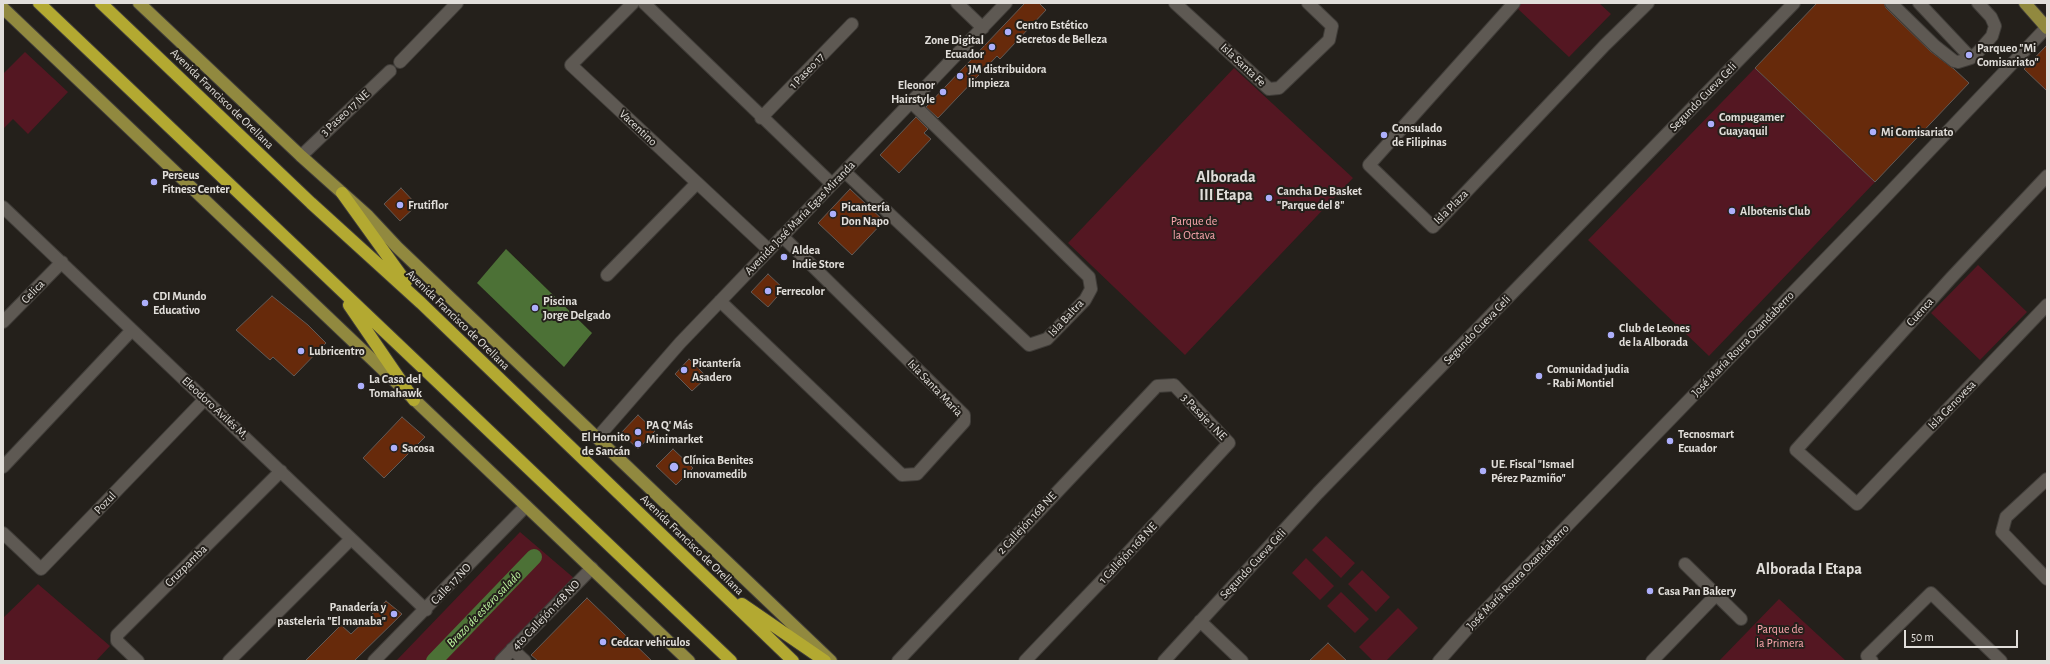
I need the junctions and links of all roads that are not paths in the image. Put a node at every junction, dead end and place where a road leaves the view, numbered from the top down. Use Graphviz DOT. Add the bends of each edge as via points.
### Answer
graph roads {
  1 [pos="39,3"];
  2 [pos="101,3"];
  3 [pos="139,3"];
  4 [pos="457,3"];
  5 [pos="633,3"];
  6 [pos="644,3"];
  7 [pos="957,3"];
  8 [pos="1006,3"];
  9 [pos="1175,3"];
  10 [pos="1308,3"];
  11 [pos="1514,3"];
  12 [pos="1648,3"];
  13 [pos="1794,3"];
  14 [pos="1891,3"];
  15 [pos="1919,3"];
  16 [pos="1978,3"];
  17 [pos="2025,3"];
  18 [pos="3,8"];
  19 [pos="852,24"];
  20 [pos="2047,27"];
  21 [pos="983,28"];
  22 [pos="1970,58"];
  23 [pos="400,62"];
  24 [pos="390,71"];
  25 [pos="911,102"];
  26 [pos="761,118"];
  27 [pos="301,156"];
  28 [pos="845,172"];
  29 [pos="2047,176"];
  30 [pos="696,184"];
  31 [pos="832,184"];
  32 [pos="342,193"];
  33 [pos="3,208"];
  34 [pos="782,236"];
  35 [pos="769,250"];
  36 [pos="62,262"];
  37 [pos="607,275"];
  38 [pos="335,284"];
  39 [pos="720,301"];
  40 [pos="421,303"];
  41 [pos="2047,305"];
  42 [pos="3,322"];
  43 [pos="132,330"];
  44 [pos="1157,386"];
  45 [pos="205,400"];
  46 [pos="414,400"];
  47 [pos="598,438"];
  48 [pos="1229,443"];
  49 [pos="3,468"];
  50 [pos="281,471"];
  51 [pos="2047,479"];
  52 [pos="1857,504"];
  53 [pos="526,506"];
  54 [pos="3,533"];
  55 [pos="351,539"];
  56 [pos="1685,564"];
  57 [pos="592,568"];
  58 [pos="2047,579"];
  59 [pos="712,583"];
  60 [pos="1715,596"];
  61 [pos="426,610"];
  62 [pos="1741,620"];
  63 [pos="1200,621"];
  64 [pos="512,649"];
  65 [pos="138,661"];
  66 [pos="229,661"];
  67 [pos="374,661"];
  68 [pos="501,661"];
  69 [pos="525,661"];
  70 [pos="689,661"];
  71 [pos="732,661"];
  72 [pos="793,661"];
  73 [pos="825,661"];
  74 [pos="831,661"];
  75 [pos="898,661"];
  76 [pos="1025,661"];
  77 [pos="1164,661"];
  78 [pos="1242,661"];
  79 [pos="1439,661"];
  80 [pos="1652,661"];
  81 [pos="1872,661"];
  82 [pos="2000,661"];
  1 -- 38 [label="highway"];
  2 -- 40 [label="highway, Avenida Francisco de Orellana" via="305,197"];
  3 -- 27 [label="main road, Avenida Francisco de Orellana"];
  4 -- 23 [label="street"];
  5 -- 30 [label="street, Vacentino" via="571,65"];
  6 -- 26 [label="street"];
  7 -- 21 [label="street"];
  8 -- 21 [label="street, Avenida José María Egas Miranda"];
  9 -- 10 [label="street, Isla Santa Fe" via="1269,89 1279,88 1329,40 1332,26"];
  11 -- 12 [label="street, Isla Plaza" via="1369,165 1433,227"];
  13 -- 63 [label="street, Segundo Cueva Celi" via="1318,493"];
  14 -- 22 [label="street" via="1954,61"];
  15 -- 22 [label="street"];
  16 -- 22 [label="street" via="1991,17 1995,26 1992,36"];
  17 -- 20 [label="main road"];
  18 -- 46 [label="main road"];
  19 -- 26 [label="street, 1 Paseo 17"];
  20 -- 79 [label="street, José María Roura Oxandaberro"];
  21 -- 25 [label="street, Avenida José María Egas Miranda"];
  24 -- 27 [label="street, 3 Paseo 17 NE"];
  25 -- 28 [label="street, Avenida José María Egas Miranda"];
  25 -- 28 [label="street, Isla Baltra" via="1090,277 1091,289 1085,300 1047,339 1029,345"];
  26 -- 31 [label="street"];
  27 -- 32 [label="main road, Avenida Francisco de Orellana"];
  28 -- 31 [label="street, Avenida José María Egas Miranda"];
  29 -- 52 [label="street, Cuenca" via="1796,450"];
  30 -- 35 [label="street, Vacentino"];
  30 -- 37 [label="street"];
  31 -- 34 [label="street, Avenida José María Egas Miranda"];
  32 -- 40 [label="highway"];
  32 -- 47 [label="main road, Avenida Francisco de Orellana"];
  33 -- 36 [label="street, Eleodoro Avilés M."];
  34 -- 35 [label="street, Avenida José María Egas Miranda"];
  34 -- 39 [label="street, Isla Santa Maria" via="964,415 964,422 917,474 902,475"];
  35 -- 39 [label="street, Avenida José María Egas Miranda"];
  36 -- 42 [label="street, Celica"];
  36 -- 43 [label="street, Eleodoro Avilés M."];
  38 -- 46 [label="highway"];
  38 -- 71 [label="highway"];
  39 -- 47 [label="street, Avenida José María Egas Miranda"];
  40 -- 59 [label="highway, Avenida Francisco de Orellana"];
  41 -- 52 [label="street, Isla Genovesa"];
  43 -- 45 [label="street, Eleodoro Avilés M."];
  43 -- 49 [label="street"];
  44 -- 48 [label="street, 3 Pasaje 1 NE" via="1174,385"];
  44 -- 75 [label="street, 2 Callejón 16B NE"];
  45 -- 50 [label="street, Eleodoro Avilés M."];
  45 -- 54 [label="street, Pozul" via="41,569"];
  46 -- 53 [label="main road"];
  47 -- 74 [label="main road, Avenida Francisco de Orellana"];
  48 -- 76 [label="street, 1 Callejón 16B NE"];
  50 -- 55 [label="street, Eleodoro Avilés M."];
  50 -- 65 [label="street, Cruzpamba" via="117,635 117,641"];
  51 -- 58 [label="street" via="2006,517 2002,532"];
  53 -- 57 [label="main road"];
  53 -- 61 [label="street, Calle 17 NO"];
  55 -- 61 [label="street, Eleodoro Avilés M."];
  55 -- 66 [label="street"];
  56 -- 60 [label="street"];
  57 -- 64 [label="street, 4to Callejón 16B NO"];
  57 -- 70 [label="main road"];
  59 -- 72 [label="highway, Avenida Francisco de Orellana"];
  59 -- 73 [label="highway"];
  60 -- 62 [label="street"];
  60 -- 80 [label="street"];
  61 -- 67 [label="street, Calle 17 NO"];
  63 -- 77 [label="street, Segundo Cueva Celi"];
  63 -- 78 [label="street"];
  64 -- 68 [label="street, 4to Callejón 16B NO"];
  64 -- 69 [label="street"];
  81 -- 82 [label="street" via="1867,656 1931,593"];
}
